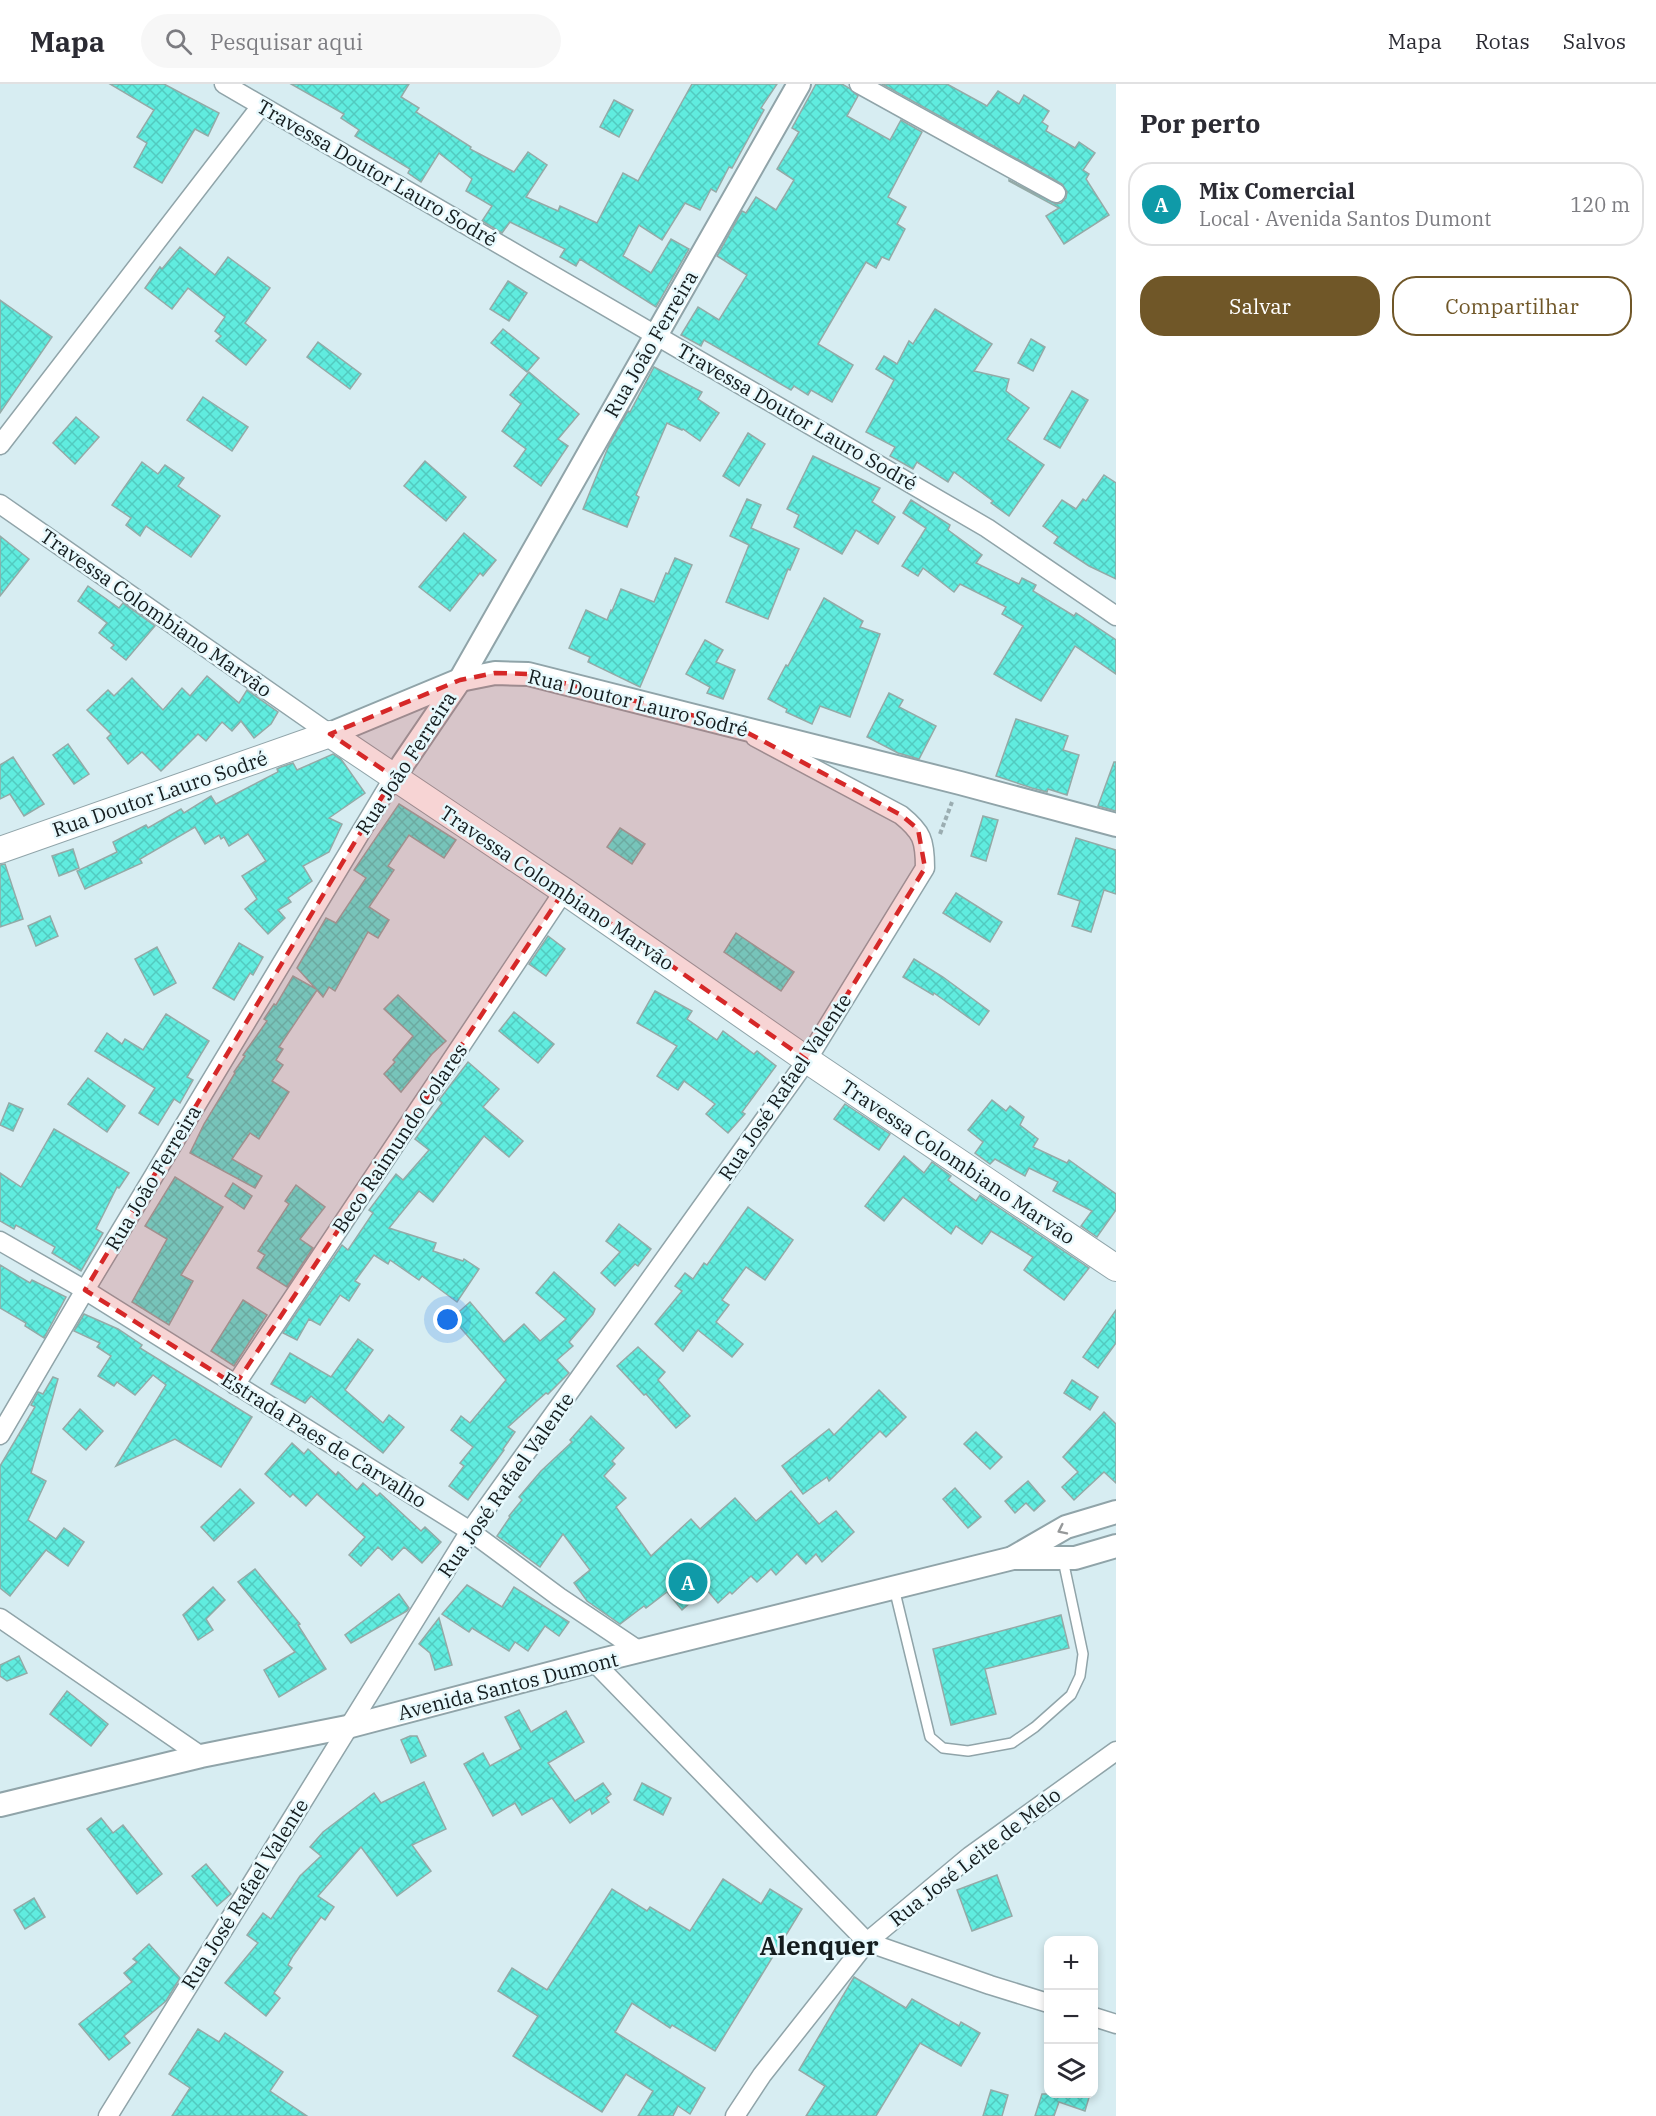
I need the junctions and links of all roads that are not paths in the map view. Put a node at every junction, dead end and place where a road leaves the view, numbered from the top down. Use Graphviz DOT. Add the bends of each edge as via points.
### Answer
graph roads {
  1 [pos="224,84"];
  2 [pos="799,84"];
  3 [pos="859,84"];
  4 [pos="261,106"];
  5 [pos="1056,193"];
  6 [pos="656,334"];
  7 [pos="0,445"];
  8 [pos="0,504"];
  9 [pos="1116,616"];
  10 [pos="460,680"];
  11 [pos="735,726"];
  12 [pos="330,734"];
  13 [pos="394,777"];
  14 [pos="1116,825"];
  15 [pos="0,850"];
  16 [pos="564,891"];
  17 [pos="807,1060"];
  18 [pos="0,1241"];
  19 [pos="1116,1268"];
  20 [pos="85,1290"];
  21 [pos="235,1384"];
  22 [pos="0,1436"];
  23 [pos="1116,1512"];
  24 [pos="470,1531"];
  25 [pos="1116,1546"];
  26 [pos="1013,1558"];
  27 [pos="1062,1558"];
  28 [pos="894,1588"];
  29 [pos="0,1618"];
  30 [pos="640,1652"];
  31 [pos="594,1662"];
  32 [pos="347,1727"];
  33 [pos="1116,1751"];
  34 [pos="201,1756"];
  35 [pos="0,1805"];
  36 [pos="867,1942"];
  37 [pos="1044,2002"];
  38 [pos="1098,2018"];
  39 [pos="1116,2024"];
  40 [pos="108,2116"];
  41 [pos="735,2116"];
  1 -- 4 [label="street, Travessa Doutor Lauro Sodré"];
  2 -- 6 [label="street, Rua João Ferreira"];
  3 -- 5 [label="street"];
  4 -- 6 [label="street, Travessa Doutor Lauro Sodré"];
  4 -- 7 [label="street"];
  6 -- 9 [label="street, Travessa Doutor Lauro Sodré" via="987,528"];
  6 -- 10 [label="street, Rua João Ferreira"];
  8 -- 12 [label="street, Travessa Colombiano Marvão"];
  10 -- 11 [label="street, Rua Doutor Lauro Sodré" via="495,673 528,674"];
  10 -- 12 [label="street, Rua Doutor Lauro Sodré"];
  10 -- 13 [label="street, Rua João Ferreira"];
  11 -- 14 [label="street, Rua Doutor Lauro Sodré"];
  11 -- 17 [label="street, Rua José Rafael Valente" via="901,815 918,829 925,850 925,868"];
  12 -- 13 [label="main road, Travessa Colombiano Marvão"];
  12 -- 15 [label="main road, Rua Doutor Lauro Sodré"];
  13 -- 16 [label="main road, Travessa Colombiano Marvão"];
  13 -- 20 [label="street, Rua João Ferreira"];
  16 -- 17 [label="main road, Travessa Colombiano Marvão"];
  16 -- 21 [label="street, Beco Raimundo Colares"];
  17 -- 19 [label="main road, Travessa Colombiano Marvão"];
  17 -- 24 [label="street, Rua José Rafael Valente"];
  18 -- 20 [label="street, Estrada Paes de Carvalho"];
  20 -- 21 [label="street, Estrada Paes de Carvalho"];
  20 -- 22 [label="street, Rua João Ferreira"];
  21 -- 24 [label="street, Estrada Paes de Carvalho"];
  23 -- 26 [label="street, Avenida Santos Dumont, one-way" via="1066,1527"];
  24 -- 30 [label="street, Estrada Paes de Carvalho"];
  24 -- 32 [label="street, Rua José Rafael Valente"];
  25 -- 27 [label="street, Avenida Santos Dumont"];
  26 -- 27 [label="street, Avenida Santos Dumont"];
  26 -- 28 [label="street, Avenida Santos Dumont"];
  27 -- 28 [label="lane" via="1083,1654 1080,1676 1071,1695 1012,1743 968,1751 943,1748 930,1737"];
  28 -- 30 [label="street, Avenida Santos Dumont"];
  29 -- 34 [label="street"];
  30 -- 31 [label="street, Avenida Santos Dumont"];
  31 -- 32 [label="street, Avenida Santos Dumont"];
  31 -- 36 [label="street"];
  32 -- 34 [label="street, Avenida Santos Dumont"];
  32 -- 40 [label="street, Rua José Rafael Valente"];
  33 -- 36 [label="street, Rua José Leite de Melo" via="970,1857"];
  34 -- 35 [label="street, Avenida Santos Dumont"];
  36 -- 37 [label="street"];
  36 -- 41 [label="street, Rua José Leite de Melo" via="762,2075"];
  38 -- 39 [label="street"];
}
